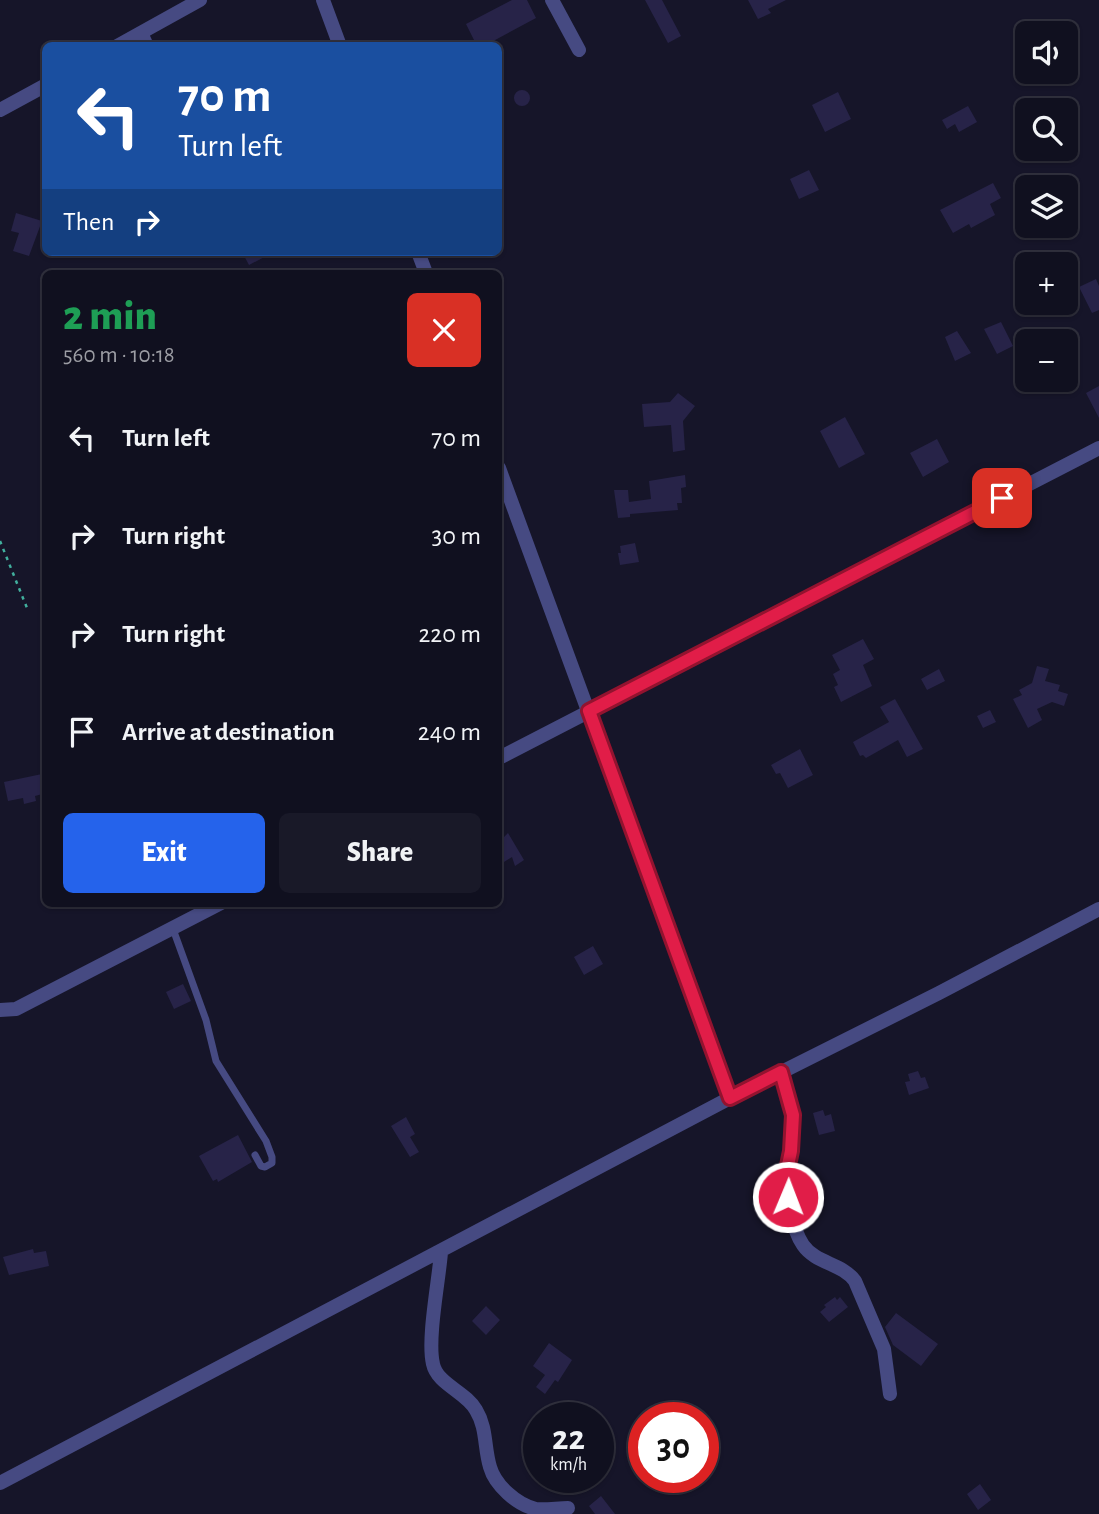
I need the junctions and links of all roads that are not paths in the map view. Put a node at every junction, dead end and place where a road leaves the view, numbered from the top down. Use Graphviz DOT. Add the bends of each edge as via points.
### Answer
graph roads {
  1 [pos="200,0"];
  2 [pos="323,0"];
  3 [pos="552,0"];
  4 [pos="144,39"];
  5 [pos="339,42"];
  6 [pos="579,50"];
  7 [pos="42,87"];
  8 [pos="0,110"];
  9 [pos="1099,448"];
  10 [pos="502,476"];
  11 [pos="589,711"];
  12 [pos="502,756"];
  13 [pos="213,907"];
  14 [pos="1099,909"];
  15 [pos="173,928"];
  16 [pos="0,1010"];
  17 [pos="781,1072"];
  18 [pos="730,1098"];
  19 [pos="255,1155"];
  20 [pos="441,1252"];
  21 [pos="890,1394"];
  22 [pos="0,1483"];
  23 [pos="568,1508"];
  1 -- 4 [label="street"];
  2 -- 5 [label="street"];
  3 -- 6 [label="street"];
  7 -- 8 [label="street"];
  9 -- 11 [label="street"];
  10 -- 11 [label="street"];
  11 -- 12 [label="street"];
  11 -- 18 [label="street"];
  13 -- 15 [label="street"];
  14 -- 17 [label="street"];
  15 -- 16 [label="street" via="16,1009"];
  15 -- 19 [label="lane" via="216,1061 266,1141 272,1163 261,1166"];
  17 -- 18 [label="street"];
  17 -- 21 [label="street" via="793,1115 786,1175 795,1228 803,1246 817,1259 848,1271 855,1281 884,1349"];
  18 -- 20 [label="street"];
  20 -- 22 [label="street"];
  20 -- 23 [label="street" via="432,1335 436,1373 476,1410 497,1482 524,1505"];
}
